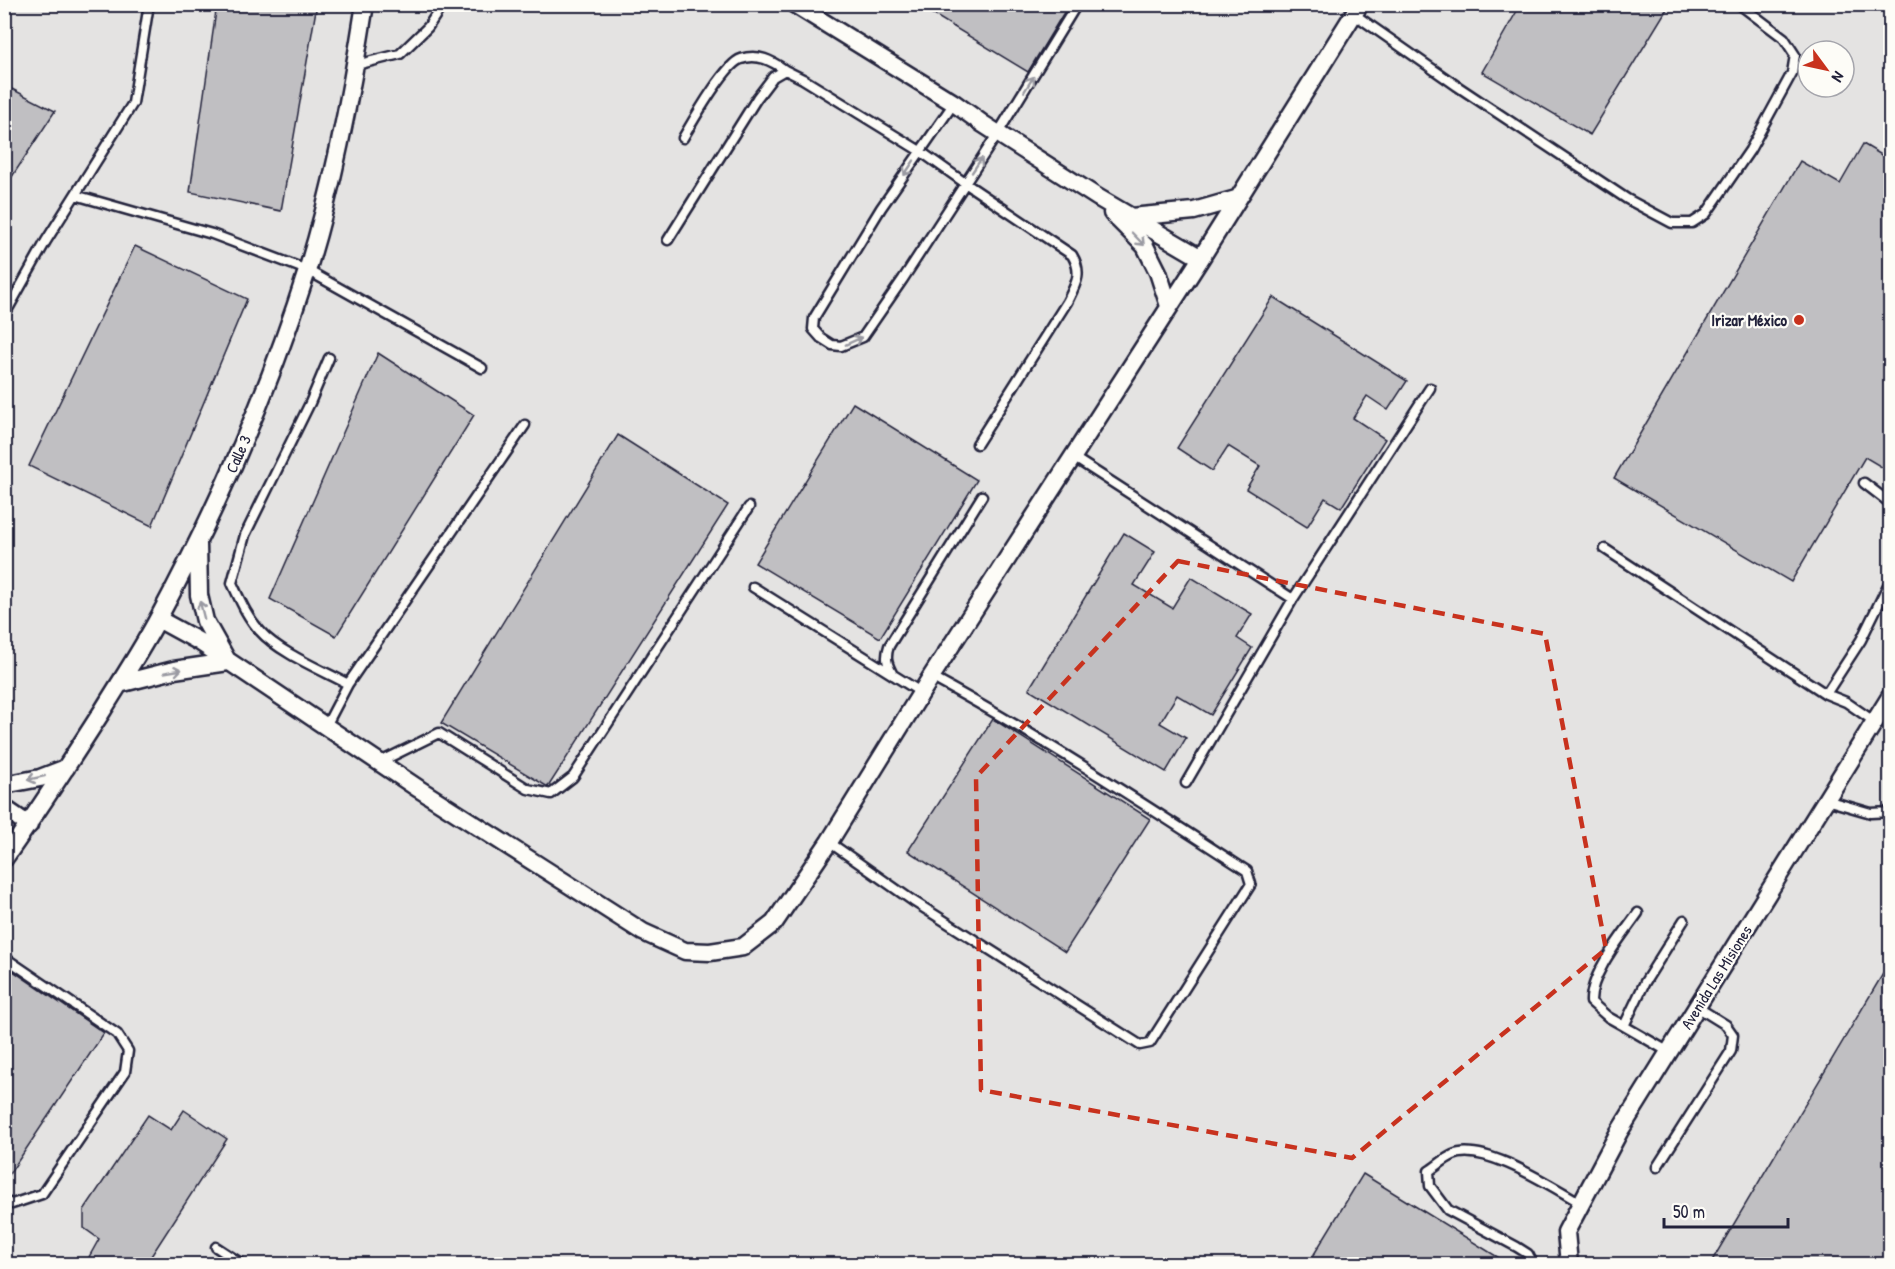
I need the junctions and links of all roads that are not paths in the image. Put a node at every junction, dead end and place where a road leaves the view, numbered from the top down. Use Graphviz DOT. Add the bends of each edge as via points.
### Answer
graph roads {
  1 [pos="149,4"];
  2 [pos="365,4"];
  3 [pos="443,4"];
  4 [pos="794,4"];
  5 [pos="1077,4"];
  6 [pos="1739,4"];
  7 [pos="1357,9"];
  8 [pos="356,64"];
  9 [pos="785,70"];
  10 [pos="954,103"];
  11 [pos="998,134"];
  12 [pos="682,138"];
  13 [pos="920,151"];
  14 [pos="964,183"];
  15 [pos="75,195"];
  16 [pos="1097,197"];
  17 [pos="1236,200"];
  18 [pos="1131,217"];
  19 [pos="668,240"];
  20 [pos="1201,258"];
  21 [pos="307,270"];
  22 [pos="1169,306"];
  23 [pos="4,316"];
  24 [pos="329,358"];
  25 [pos="482,368"];
  26 [pos="1430,388"];
  27 [pos="525,425"];
  28 [pos="977,444"];
  29 [pos="1073,457"];
  30 [pos="1864,483"];
  31 [pos="982,496"];
  32 [pos="1890,503"];
  33 [pos="749,507"];
  34 [pos="198,541"];
  35 [pos="1605,549"];
  36 [pos="1890,581"];
  37 [pos="753,587"];
  38 [pos="1293,599"];
  39 [pos="158,619"];
  40 [pos="228,662"];
  41 [pos="893,675"];
  42 [pos="931,677"];
  43 [pos="120,684"];
  44 [pos="348,684"];
  45 [pos="922,693"];
  46 [pos="1826,694"];
  47 [pos="1890,697"];
  48 [pos="1875,722"];
  49 [pos="326,726"];
  50 [pos="380,762"];
  51 [pos="66,768"];
  52 [pos="1186,783"];
  53 [pos="4,785"];
  54 [pos="1826,800"];
  55 [pos="4,808"];
  56 [pos="1890,812"];
  57 [pos="29,825"];
  58 [pos="829,842"];
  59 [pos="7,850"];
  60 [pos="1638,913"];
  61 [pos="1684,920"];
  62 [pos="4,957"];
  63 [pos="1697,1007"];
  64 [pos="1624,1026"];
  65 [pos="1669,1052"];
  66 [pos="1657,1167"];
  67 [pos="4,1201"];
  68 [pos="1581,1203"];
  69 [pos="216,1247"];
  70 [pos="242,1264"];
  71 [pos="1533,1264"];
  72 [pos="1569,1264"];
  1 -- 15 [label="lane" via="133,103"];
  2 -- 8 [label="street, Calle 3"];
  3 -- 8 [label="lane" via="428,27 400,54"];
  4 -- 10 [label="street"];
  11 -- 5 [label="lane, one-way"];
  6 -- 7 [label="lane" via="1784,38 1795,56 1792,72 1750,150 1706,214 1692,223 1672,223 1627,199 1457,86"];
  7 -- 17 [label="street"];
  8 -- 21 [label="street, Calle 3"];
  9 -- 12 [label="lane" via="759,57 741,59 728,69"];
  9 -- 13 [label="lane"];
  9 -- 19 [label="lane" via="773,77 757,98"];
  10 -- 11 [label="street"];
  10 -- 13 [label="lane"];
  14 -- 11 [label="lane, one-way"];
  11 -- 16 [label="street"];
  13 -- 14 [label="lane"];
  13 -- 14 [label="lane, one-way" via="814,318 813,329 821,338 841,346 863,337"];
  14 -- 28 [label="lane" via="1072,255 1079,265 1077,282 1067,302"];
  15 -- 21 [label="lane" via="212,234"];
  15 -- 23 [label="lane"];
  16 -- 18 [label="street"];
  16 -- 22 [label="street, one-way" via="1145,246"];
  17 -- 18 [label="street" via="1194,211"];
  17 -- 20 [label="street"];
  18 -- 20 [label="street"];
  20 -- 22 [label="street"];
  21 -- 25 [label="lane"];
  21 -- 34 [label="street, Calle 3" via="264,393"];
  22 -- 29 [label="street"];
  24 -- 44 [label="lane" via="245,535 232,583 247,615 262,634"];
  26 -- 38 [label="lane"];
  27 -- 44 [label="lane"];
  29 -- 38 [label="lane"];
  29 -- 42 [label="street"];
  30 -- 32 [label="lane"];
  31 -- 41 [label="lane" via="889,646 887,665"];
  33 -- 50 [label="lane" via="573,777 551,794 528,789 439,733"];
  34 -- 39 [label="street, Calle 3"];
  40 -- 34 [label="street, one-way" via="205,621 199,595"];
  35 -- 46 [label="lane"];
  36 -- 46 [label="lane" via="1861,640"];
  37 -- 41 [label="lane"];
  38 -- 52 [label="lane"];
  39 -- 40 [label="street"];
  39 -- 43 [label="street, Calle 3"];
  43 -- 40 [label="street, one-way"];
  40 -- 49 [label="street"];
  41 -- 45 [label="lane"];
  42 -- 45 [label="street"];
  42 -- 58 [label="lane" via="1098,774 1247,871 1251,884 1150,1043 1140,1045 913,901"];
  43 -- 51 [label="street, Calle 3"];
  44 -- 49 [label="lane"];
  45 -- 58 [label="street"];
  46 -- 48 [label="lane"];
  47 -- 48 [label="street, Avenida Las Misiones"];
  48 -- 54 [label="street, Avenida Las Misiones"];
  49 -- 50 [label="street"];
  50 -- 58 [label="street" via="643,932 685,951 743,947 774,923"];
  51 -- 53 [label="street, one-way"];
  51 -- 57 [label="street, Calle 3"];
  54 -- 56 [label="lane" via="1871,813"];
  54 -- 63 [label="street, Avenida Las Misiones"];
  55 -- 57 [label="street"];
  57 -- 59 [label="street, Calle 3"];
  60 -- 64 [label="lane" via="1591,989 1591,1002"];
  61 -- 64 [label="lane" via="1645,982"];
  62 -- 67 [label="lane" via="117,1034 128,1051 125,1072 42,1194 12,1204"];
  63 -- 65 [label="street, Avenida Las Misiones"];
  63 -- 66 [label="lane" via="1726,1025 1733,1035 1731,1051"];
  64 -- 65 [label="lane"];
  65 -- 68 [label="street, Avenida Las Misiones"];
  68 -- 71 [label="lane" via="1478,1153 1454,1154 1429,1171 1430,1186 1448,1210 1528,1254"];
  68 -- 72 [label="street, Avenida Las Misiones" via="1566,1232"];
  69 -- 70 [label="lane"];
}
